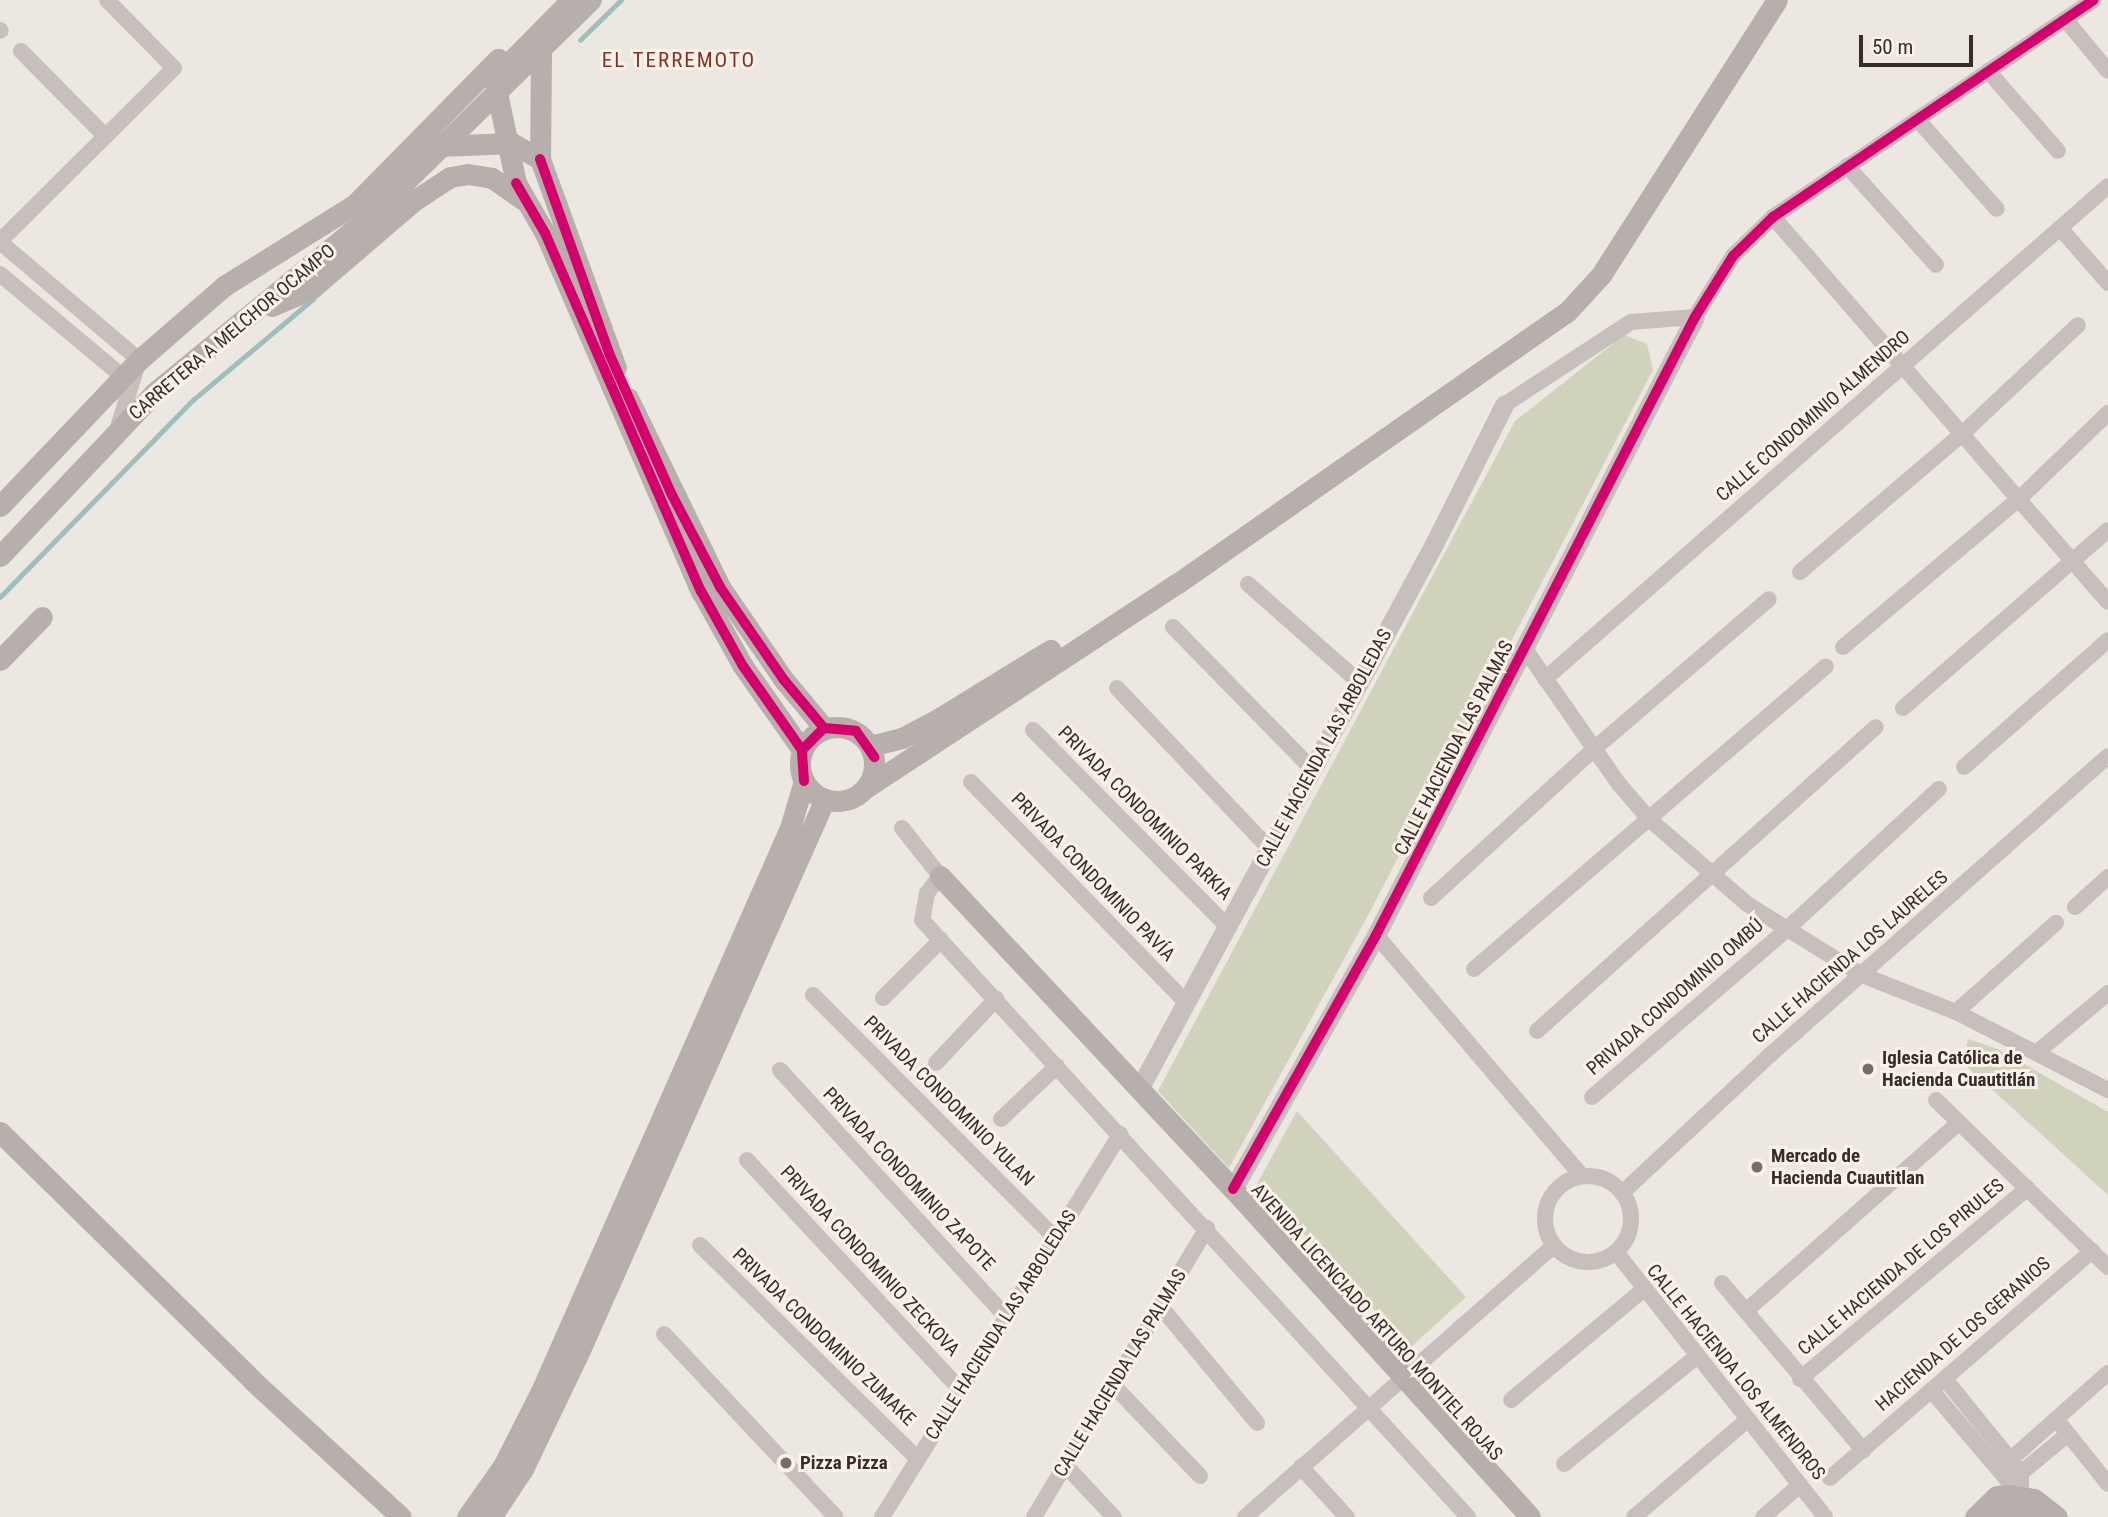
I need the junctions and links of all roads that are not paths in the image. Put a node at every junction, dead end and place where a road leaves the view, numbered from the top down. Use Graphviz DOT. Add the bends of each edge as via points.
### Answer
graph roads {
  1 [pos="107,0"];
  2 [pos="557,0"];
  3 [pos="571,0"];
  4 [pos="591,0"];
  5 [pos="1762,0"];
  6 [pos="1777,0"];
  7 [pos="2093,0"];
  8 [pos="2065,19"];
  9 [pos="21,51"];
  10 [pos="541,52"];
  11 [pos="1988,71"];
  12 [pos="2108,71"];
  13 [pos="497,93"];
  14 [pos="1917,119"];
  15 [pos="105,136"];
  16 [pos="505,143"];
  17 [pos="442,144"];
  18 [pos="2058,151"];
  19 [pos="540,159"];
  20 [pos="1847,166"];
  21 [pos="382,177"];
  22 [pos="2108,186"];
  23 [pos="531,207"];
  24 [pos="1997,209"];
  25 [pos="1773,216"];
  26 [pos="2060,228"];
  27 [pos="0,242"];
  28 [pos="1936,265"];
  29 [pos="0,274"];
  30 [pos="2108,282"];
  31 [pos="1695,317"];
  32 [pos="245,318"];
  33 [pos="2078,325"];
  34 [pos="139,360"];
  35 [pos="1902,366"];
  36 [pos="123,377"];
  37 [pos="1504,405"];
  38 [pos="2108,413"];
  39 [pos="118,428"];
  40 [pos="1962,434"];
  41 [pos="2019,499"];
  42 [pos="0,506"];
  43 [pos="2108,530"];
  44 [pos="0,556"];
  45 [pos="2073,562"];
  46 [pos="1800,572"];
  47 [pos="1248,584"];
  48 [pos="1769,599"];
  49 [pos="2108,602"];
  50 [pos="1172,627"];
  51 [pos="2108,640"];
  52 [pos="0,643"];
  53 [pos="1843,647"];
  54 [pos="1525,649"];
  55 [pos="0,660"];
  56 [pos="1826,666"];
  57 [pos="1545,679"];
  58 [pos="1359,682"];
  59 [pos="1117,688"];
  60 [pos="1903,708"];
  61 [pos="1876,727"];
  62 [pos="824,728"];
  63 [pos="1033,730"];
  64 [pos="870,747"];
  65 [pos="1594,749"];
  66 [pos="802,750"];
  67 [pos="2108,756"];
  68 [pos="1965,767"];
  69 [pos="1312,769"];
  70 [pos="804,781"];
  71 [pos="971,782"];
  72 [pos="867,787"];
  73 [pos="1939,789"];
  74 [pos="825,799"];
  75 [pos="1649,819"];
  76 [pos="902,828"];
  77 [pos="1269,848"];
  78 [pos="1712,874"];
  79 [pos="940,877"];
  80 [pos="2108,877"];
  81 [pos="1431,898"];
  82 [pos="2075,907"];
  83 [pos="2056,923"];
  84 [pos="1227,926"];
  85 [pos="1786,930"];
  86 [pos="1376,935"];
  87 [pos="941,940"];
  88 [pos="1474,969"];
  89 [pos="1862,975"];
  90 [pos="2108,993"];
  91 [pos="813,995"];
  92 [pos="883,998"];
  93 [pos="996,999"];
  94 [pos="1186,1002"];
  95 [pos="1956,1012"];
  96 [pos="1537,1031"];
  97 [pos="2036,1054"];
  98 [pos="936,1063"];
  99 [pos="1057,1066"];
  100 [pos="780,1070"];
  101 [pos="1139,1088"];
  102 [pos="2108,1090"];
  103 [pos="1592,1097"];
  104 [pos="1936,1100"];
  105 [pos="1001,1119"];
  106 [pos="1958,1123"];
  107 [pos="0,1132"];
  108 [pos="1120,1134"];
  109 [pos="0,1151"];
  110 [pos="747,1160"];
  111 [pos="1582,1176"];
  112 [pos="2028,1188"];
  113 [pos="1233,1189"];
  114 [pos="1622,1193"];
  115 [pos="1207,1228"];
  116 [pos="1055,1238"];
  117 [pos="700,1245"];
  118 [pos="1554,1246"];
  119 [pos="2092,1251"];
  120 [pos="1615,1252"];
  121 [pos="2108,1268"];
  122 [pos="1722,1283"];
  123 [pos="1642,1291"];
  124 [pos="1160,1306"];
  125 [pos="1746,1310"];
  126 [pos="1006,1317"];
  127 [pos="664,1334"];
  128 [pos="1696,1357"];
  129 [pos="2108,1373"];
  130 [pos="1405,1377"];
  131 [pos="1800,1379"];
  132 [pos="1945,1379"];
  133 [pos="1113,1385"];
  134 [pos="961,1390"];
  135 [pos="1931,1390"];
  136 [pos="1511,1400"];
  137 [pos="1369,1407"];
  138 [pos="2056,1419"];
  139 [pos="1747,1420"];
  140 [pos="1257,1423"];
  141 [pos="2068,1434"];
  142 [pos="1863,1450"];
  143 [pos="918,1459"];
  144 [pos="2011,1459"];
  145 [pos="1564,1464"];
  146 [pos="1065,1465"];
  147 [pos="1301,1467"];
  148 [pos="2021,1473"];
  149 [pos="1200,1476"];
  150 [pos="1830,1478"];
  151 [pos="2108,1484"];
  152 [pos="1800,1485"];
  153 [pos="2024,1509"];
  154 [pos="380,1517"];
  155 [pos="401,1517"];
  156 [pos="467,1517"];
  157 [pos="491,1517"];
  158 [pos="836,1517"];
  159 [pos="882,1517"];
  160 [pos="1034,1517"];
  161 [pos="1114,1517"];
  162 [pos="1244,1517"];
  163 [pos="1347,1517"];
  164 [pos="1468,1517"];
  165 [pos="1530,1517"];
  166 [pos="1634,1517"];
  167 [pos="1763,1517"];
  168 [pos="1825,1517"];
  169 [pos="1975,1517"];
  170 [pos="1996,1517"];
  171 [pos="2057,1517"];
  1 -- 15 [label="street" via="174,68"];
  2 -- 21 [label="main road, CARRETERA A MELCHOR OCAMPO"];
  3 -- 13 [label="main road" via="494,78"];
  4 -- 10 [label="main road"];
  5 -- 64 [label="main road" via="1593,268 1560,305 1172,575 938,719 902,738"];
  6 -- 72 [label="main road" via="1601,275 1567,313 1178,583"];
  7 -- 8 [label="street"];
  8 -- 11 [label="street"];
  8 -- 12 [label="street"];
  9 -- 15 [label="street"];
  10 -- 13 [label="main road"];
  10 -- 19 [label="main road"];
  11 -- 14 [label="street"];
  11 -- 18 [label="street"];
  13 -- 16 [label="main road"];
  13 -- 17 [label="main road"];
  14 -- 20 [label="street"];
  14 -- 24 [label="street"];
  15 -- 27 [label="street"];
  16 -- 17 [label="main road"];
  16 -- 19 [label="main road"];
  16 -- 23 [label="main road" via="516,183"];
  17 -- 21 [label="main road" via="394,177"];
  17 -- 32 [label="main road, CARRETERA A MELCHOR OCAMPO" via="368,218"];
  19 -- 62 [label="main road" via="609,353 672,495 720,587 784,680"];
  20 -- 25 [label="street"];
  20 -- 28 [label="street"];
  21 -- 34 [label="main road, CARRETERA A MELCHOR OCAMPO" via="355,204 224,286"];
  22 -- 26 [label="street, CALLE CONDOMINIO ALMENDRO"];
  23 -- 32 [label="main road" via="492,178 450,177 415,200 311,289"];
  23 -- 66 [label="main road" via="689,567 737,656"];
  25 -- 31 [label="street" via="1733,256"];
  25 -- 35 [label="street"];
  26 -- 30 [label="street"];
  26 -- 35 [label="street, CALLE CONDOMINIO ALMENDRO"];
  27 -- 34 [label="street"];
  29 -- 36 [label="street"];
  31 -- 37 [label="street" via="1631,322"];
  31 -- 54 [label="street, CALLE HACIENDA LAS PALMAS"];
  32 -- 39 [label="main road, CARRETERA A MELCHOR OCAMPO"];
  33 -- 40 [label="street"];
  34 -- 36 [label="main road, CARRETERA A MELCHOR OCAMPO"];
  34 -- 39 [label="street"];
  35 -- 40 [label="street"];
  35 -- 57 [label="street, CALLE CONDOMINIO ALMENDRO"];
  36 -- 42 [label="main road, CARRETERA A MELCHOR OCAMPO"];
  37 -- 58 [label="street, CALLE HACIENDA LAS ARBOLEDAS"];
  38 -- 41 [label="street"];
  39 -- 44 [label="main road, CARRETERA A MELCHOR OCAMPO"];
  40 -- 41 [label="street"];
  40 -- 46 [label="street"];
  41 -- 45 [label="street"];
  41 -- 53 [label="street"];
  43 -- 45 [label="street"];
  45 -- 49 [label="street"];
  45 -- 60 [label="street"];
  47 -- 58 [label="street"];
  48 -- 65 [label="street"];
  50 -- 69 [label="street"];
  51 -- 68 [label="street"];
  52 -- 55 [label="main road" via="37,613"];
  54 -- 57 [label="street"];
  54 -- 86 [label="street, CALLE HACIENDA LAS PALMAS"];
  56 -- 75 [label="street"];
  57 -- 65 [label="street"];
  58 -- 69 [label="street, CALLE HACIENDA LAS ARBOLEDAS"];
  59 -- 77 [label="street"];
  61 -- 78 [label="street"];
  62 -- 64 [label="main road" via="856,731"];
  62 -- 66 [label="main road"];
  63 -- 84 [label="street, PRIVADA CONDOMINIO PARKIA"];
  64 -- 72 [label="main road" via="874,767"];
  65 -- 75 [label="street"];
  65 -- 81 [label="street"];
  66 -- 70 [label="main road"];
  67 -- 89 [label="street, CALLE HACIENDA LOS LAURELES"];
  69 -- 77 [label="street, CALLE HACIENDA LAS ARBOLEDAS"];
  70 -- 74 [label="main road"];
  70 -- 156 [label="main road" via="790,828 542,1389 503,1466"];
  71 -- 94 [label="street, PRIVADA CONDOMINIO PAVÍA"];
  72 -- 74 [label="main road" via="850,799"];
  73 -- 85 [label="street, PRIVADA CONDOMINIO OMBÚ"];
  74 -- 157 [label="main road" via="580,1350 523,1469"];
  75 -- 78 [label="street"];
  75 -- 88 [label="street"];
  76 -- 79 [label="street"];
  77 -- 84 [label="street, CALLE HACIENDA LAS ARBOLEDAS"];
  78 -- 85 [label="street"];
  78 -- 96 [label="street"];
  79 -- 87 [label="street" via="922,906 922,920"];
  79 -- 101 [label="main road, AVENIDA LICENCIADO ARTURO MONTIEL ROJAS"];
  80 -- 82 [label="street"];
  83 -- 95 [label="street"];
  84 -- 94 [label="street, CALLE HACIENDA LAS ARBOLEDAS"];
  85 -- 89 [label="street"];
  85 -- 103 [label="street, PRIVADA CONDOMINIO OMBÚ"];
  86 -- 111 [label="street"];
  86 -- 113 [label="street, CALLE HACIENDA LAS PALMAS"];
  87 -- 92 [label="street"];
  87 -- 93 [label="street"];
  89 -- 95 [label="street"];
  89 -- 114 [label="street, CALLE HACIENDA LOS LAURELES"];
  90 -- 97 [label="street"];
  91 -- 116 [label="street, PRIVADA CONDOMINIO YULAN"];
  93 -- 98 [label="street"];
  93 -- 99 [label="street"];
  94 -- 101 [label="street, CALLE HACIENDA LAS ARBOLEDAS"];
  95 -- 97 [label="street"];
  97 -- 102 [label="street"];
  99 -- 105 [label="street"];
  99 -- 108 [label="street"];
  100 -- 126 [label="street, PRIVADA CONDOMINIO ZAPOTE"];
  101 -- 113 [label="main road, AVENIDA LICENCIADO ARTURO MONTIEL ROJAS"];
  104 -- 106 [label="street"];
  106 -- 112 [label="street"];
  106 -- 125 [label="street"];
  107 -- 155 [label="main road" via="253,1380"];
  108 -- 115 [label="street"];
  108 -- 116 [label="street, CALLE HACIENDA LAS ARBOLEDAS"];
  109 -- 154 [label="main road"];
  110 -- 134 [label="street, PRIVADA CONDOMINIO ZECKOVA"];
  111 -- 114 [label="street" via="1604,1179"];
  111 -- 118 [label="street" via="1559,1187 1551,1197 1545,1222"];
  112 -- 119 [label="street"];
  112 -- 131 [label="street, CALLE HACIENDA DE LOS PIRULES"];
  113 -- 130 [label="main road, AVENIDA LICENCIADO ARTURO MONTIEL ROJAS"];
  114 -- 120 [label="street" via="1631,1217 1630,1231"];
  115 -- 124 [label="street, CALLE HACIENDA LAS PALMAS"];
  115 -- 137 [label="street"];
  116 -- 126 [label="street, CALLE HACIENDA LAS ARBOLEDAS"];
  117 -- 143 [label="street, PRIVADA CONDOMINIO ZUMAKE"];
  118 -- 120 [label="street" via="1584,1262"];
  118 -- 130 [label="street"];
  119 -- 121 [label="street"];
  119 -- 132 [label="street, HACIENDA DE LOS GERANIOS"];
  120 -- 123 [label="street, CALLE HACIENDA LOS ALMENDROS"];
  122 -- 125 [label="street"];
  123 -- 128 [label="street, CALLE HACIENDA LOS ALMENDROS"];
  123 -- 136 [label="street"];
  124 -- 133 [label="street, CALLE HACIENDA LAS PALMAS"];
  124 -- 140 [label="street"];
  125 -- 131 [label="street"];
  126 -- 134 [label="street, CALLE HACIENDA LAS ARBOLEDAS"];
  127 -- 158 [label="street"];
  128 -- 139 [label="street, CALLE HACIENDA LOS ALMENDROS"];
  128 -- 145 [label="street"];
  129 -- 138 [label="street"];
  130 -- 137 [label="street"];
  130 -- 165 [label="main road, AVENIDA LICENCIADO ARTURO MONTIEL ROJAS"];
  131 -- 142 [label="street"];
  132 -- 135 [label="street, HACIENDA DE LOS GERANIOS"];
  132 -- 144 [label="street"];
  133 -- 146 [label="street, CALLE HACIENDA LAS PALMAS"];
  133 -- 149 [label="street"];
  134 -- 143 [label="street, CALLE HACIENDA LAS ARBOLEDAS"];
  135 -- 142 [label="street, HACIENDA DE LOS GERANIOS"];
  135 -- 153 [label="street"];
  137 -- 147 [label="street"];
  137 -- 164 [label="street"];
  138 -- 141 [label="street"];
  138 -- 144 [label="street"];
  139 -- 152 [label="street, CALLE HACIENDA LOS ALMENDROS"];
  139 -- 166 [label="street"];
  141 -- 148 [label="street"];
  141 -- 151 [label="street"];
  142 -- 150 [label="street, HACIENDA DE LOS GERANIOS"];
  143 -- 159 [label="street, CALLE HACIENDA LAS ARBOLEDAS"];
  144 -- 148 [label="street"];
  146 -- 160 [label="street, CALLE HACIENDA LAS PALMAS"];
  146 -- 161 [label="street"];
  147 -- 162 [label="street"];
  147 -- 163 [label="street"];
  148 -- 153 [label="street"];
  152 -- 167 [label="street"];
  152 -- 168 [label="street, CALLE HACIENDA LOS ALMENDROS"];
  153 -- 169 [label="main road" via="1997,1496"];
  153 -- 170 [label="main road"];
  153 -- 171 [label="main road" via="2051,1509"];
}
